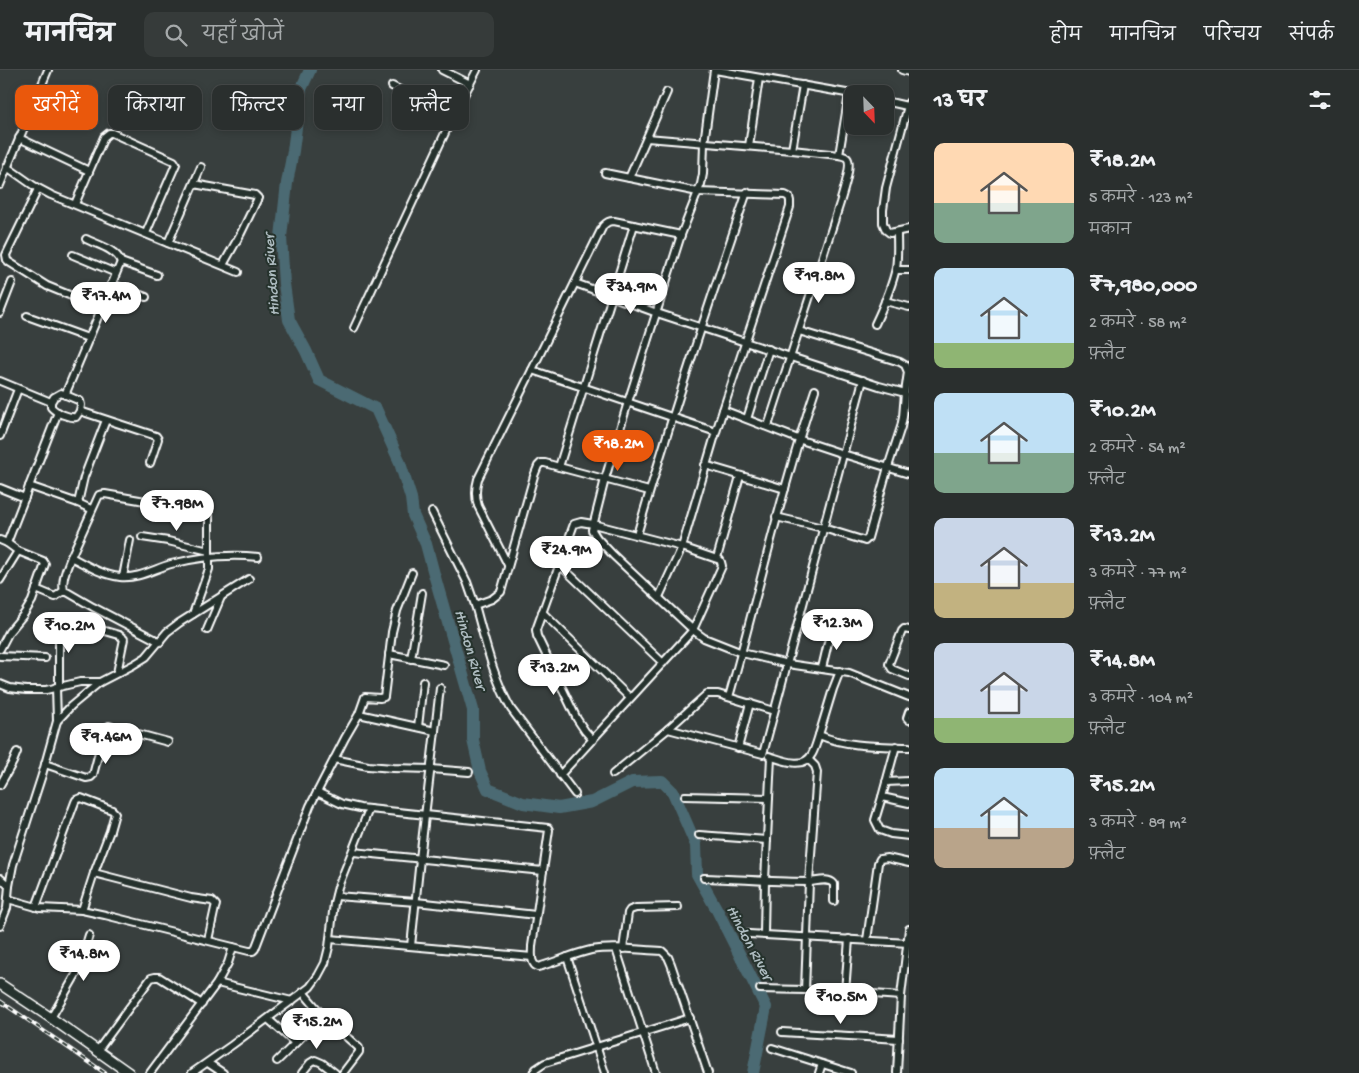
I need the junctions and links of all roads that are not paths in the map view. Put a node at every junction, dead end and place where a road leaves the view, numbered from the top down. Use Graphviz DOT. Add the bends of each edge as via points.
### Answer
graph roads {
  1 [pos="48,70"];
  2 [pos="442,70"];
  3 [pos="477,70"];
  4 [pos="715,70"];
  5 [pos="902,70"];
  6 [pos="909,72"];
  7 [pos="759,78"];
  8 [pos="470,84"];
  9 [pos="803,86"];
  10 [pos="667,92"];
  11 [pos="844,93"];
  12 [pos="894,102"];
  13 [pos="908,104"];
  14 [pos="446,130"];
  15 [pos="844,130"];
  16 [pos="19,138"];
  17 [pos="647,138"];
  18 [pos="704,144"];
  19 [pos="749,146"];
  20 [pos="792,150"];
  21 [pos="839,155"];
  22 [pos="7,167"];
  23 [pos="202,167"];
  24 [pos="89,171"];
  25 [pos="605,173"];
  26 [pos="629,178"];
  27 [pos="194,184"];
  28 [pos="0,185"];
  29 [pos="38,188"];
  30 [pos="698,192"];
  31 [pos="747,192"];
  32 [pos="75,204"];
  33 [pos="634,226"];
  34 [pos="909,229"];
  35 [pos="898,232"];
  36 [pos="146,234"];
  37 [pos="681,235"];
  38 [pos="86,239"];
  39 [pos="168,243"];
  40 [pos="73,255"];
  41 [pos="121,262"];
  42 [pos="223,266"];
  43 [pos="896,270"];
  44 [pos="909,270"];
  45 [pos="238,272"];
  46 [pos="116,273"];
  47 [pos="156,275"];
  48 [pos="12,282"];
  49 [pos="111,284"];
  50 [pos="575,284"];
  51 [pos="146,297"];
  52 [pos="613,297"];
  53 [pos="885,301"];
  54 [pos="909,307"];
  55 [pos="101,308"];
  56 [pos="0,313"];
  57 [pos="657,313"];
  58 [pos="27,316"];
  59 [pos="875,324"];
  60 [pos="702,326"];
  61 [pos="354,328"];
  62 [pos="799,332"];
  63 [pos="88,338"];
  64 [pos="746,342"];
  65 [pos="769,349"];
  66 [pos="791,356"];
  67 [pos="532,370"];
  68 [pos="863,380"];
  69 [pos="0,381"];
  70 [pos="584,388"];
  71 [pos="18,389"];
  72 [pos="815,390"];
  73 [pos="904,393"];
  74 [pos="65,395"];
  75 [pos="51,402"];
  76 [pos="628,402"];
  77 [pos="723,410"];
  78 [pos="80,411"];
  79 [pos="58,412"];
  80 [pos="672,417"];
  81 [pos="747,419"];
  82 [pos="106,420"];
  83 [pos="768,426"];
  84 [pos="716,432"];
  85 [pos="0,436"];
  86 [pos="798,439"];
  87 [pos="843,454"];
  88 [pos="150,463"];
  89 [pos="705,465"];
  90 [pos="559,467"];
  91 [pos="888,467"];
  92 [pos="909,474"];
  93 [pos="740,476"];
  94 [pos="605,479"];
  95 [pos="29,486"];
  96 [pos="0,488"];
  97 [pos="785,489"];
  98 [pos="649,491"];
  99 [pos="25,498"];
  100 [pos="152,502"];
  101 [pos="78,503"];
  102 [pos="209,507"];
  103 [pos="92,510"];
  104 [pos="432,512"];
  105 [pos="776,517"];
  106 [pos="593,524"];
  107 [pos="823,528"];
  108 [pos="637,535"];
  109 [pos="142,538"];
  110 [pos="0,540"];
  111 [pos="130,540"];
  112 [pos="7,543"];
  113 [pos="682,546"];
  114 [pos="18,551"];
  115 [pos="209,554"];
  116 [pos="70,556"];
  117 [pos="258,557"];
  118 [pos="717,558"];
  119 [pos="508,565"];
  120 [pos="560,565"];
  121 [pos="412,574"];
  122 [pos="123,577"];
  123 [pos="249,579"];
  124 [pos="0,580"];
  125 [pos="36,589"];
  126 [pos="64,592"];
  127 [pos="422,593"];
  128 [pos="220,597"];
  129 [pos="658,597"];
  130 [pos="475,605"];
  131 [pos="542,612"];
  132 [pos="193,614"];
  133 [pos="68,619"];
  134 [pos="207,630"];
  135 [pos="693,630"];
  136 [pos="831,630"];
  137 [pos="909,630"];
  138 [pos="105,631"];
  139 [pos="160,642"];
  140 [pos="0,649"];
  141 [pos="742,653"];
  142 [pos="389,654"];
  143 [pos="0,656"];
  144 [pos="46,658"];
  145 [pos="411,659"];
  146 [pos="663,663"];
  147 [pos="788,664"];
  148 [pos="444,666"];
  149 [pos="822,668"];
  150 [pos="840,671"];
  151 [pos="117,673"];
  152 [pos="909,676"];
  153 [pos="100,682"];
  154 [pos="423,682"];
  155 [pos="0,684"];
  156 [pos="58,687"];
  157 [pos="440,688"];
  158 [pos="729,697"];
  159 [pos="909,697"];
  160 [pos="630,698"];
  161 [pos="750,703"];
  162 [pos="774,711"];
  163 [pos="909,712"];
  164 [pos="359,714"];
  165 [pos="909,720"];
  166 [pos="57,721"];
  167 [pos="418,727"];
  168 [pos="668,729"];
  169 [pos="435,731"];
  170 [pos="819,735"];
  171 [pos="593,740"];
  172 [pos="168,742"];
  173 [pos="896,746"];
  174 [pos="909,747"];
  175 [pos="738,748"];
  176 [pos="17,752"];
  177 [pos="763,754"];
  178 [pos="771,757"];
  179 [pos="334,759"];
  180 [pos="808,760"];
  181 [pos="45,764"];
  182 [pos="431,769"];
  183 [pos="468,772"];
  184 [pos="613,774"];
  185 [pos="560,775"];
  186 [pos="909,781"];
  187 [pos="886,782"];
  188 [pos="0,785"];
  189 [pos="317,792"];
  190 [pos="575,794"];
  191 [pos="685,796"];
  192 [pos="882,797"];
  193 [pos="769,798"];
  194 [pos="909,803"];
  195 [pos="369,809"];
  196 [pos="425,815"];
  197 [pos="699,836"];
  198 [pos="909,836"];
  199 [pos="767,840"];
  200 [pos="353,852"];
  201 [pos="420,859"];
  202 [pos="909,863"];
  203 [pos="542,871"];
  204 [pos="94,874"];
  205 [pos="0,878"];
  206 [pos="704,878"];
  207 [pos="765,880"];
  208 [pos="809,882"];
  209 [pos="9,886"];
  210 [pos="336,896"];
  211 [pos="8,899"];
  212 [pos="834,900"];
  213 [pos="416,902"];
  214 [pos="36,907"];
  215 [pos="678,907"];
  216 [pos="82,910"];
  217 [pos="536,915"];
  218 [pos="0,926"];
  219 [pos="909,929"];
  220 [pos="748,934"];
  221 [pos="764,934"];
  222 [pos="89,935"];
  223 [pos="808,936"];
  224 [pos="330,939"];
  225 [pos="849,939"];
  226 [pos="208,940"];
  227 [pos="867,940"];
  228 [pos="908,943"];
  229 [pos="232,946"];
  230 [pos="411,946"];
  231 [pos="619,949"];
  232 [pos="532,957"];
  233 [pos="567,957"];
  234 [pos="218,983"];
  235 [pos="0,984"];
  236 [pos="760,989"];
  237 [pos="805,990"];
  238 [pos="303,992"];
  239 [pos="845,992"];
  240 [pos="901,996"];
  241 [pos="292,1001"];
  242 [pos="202,1004"];
  243 [pos="323,1016"];
  244 [pos="51,1018"];
  245 [pos="690,1018"];
  246 [pos="268,1019"];
  247 [pos="643,1032"];
  248 [pos="782,1032"];
  249 [pos="899,1039"];
  250 [pos="295,1043"];
  251 [pos="596,1047"];
  252 [pos="772,1048"];
  253 [pos="98,1050"];
  254 [pos="277,1061"];
  255 [pos="208,1063"];
  256 [pos="822,1064"];
  257 [pos="129,1073"];
  258 [pos="150,1073"];
  259 [pos="192,1073"];
  260 [pos="223,1073"];
  261 [pos="302,1073"];
  262 [pos="335,1073"];
  263 [pos="343,1073"];
  264 [pos="533,1073"];
  265 [pos="605,1073"];
  266 [pos="656,1073"];
  267 [pos="708,1073"];
  268 [pos="819,1073"];
  269 [pos="851,1073"];
  270 [pos="897,1073"];
  1 -- 16 [label="street"];
  2 -- 8 [label="street"];
  3 -- 8 [label="street"];
  4 -- 7 [label="street"];
  4 -- 18 [label="street"];
  5 -- 6 [label="street"];
  7 -- 9 [label="street"];
  7 -- 19 [label="street"];
  9 -- 11 [label="street"];
  9 -- 20 [label="street"];
  10 -- 17 [label="street"];
  12 -- 13 [label="street"];
  13 -- 35 [label="street" via="883,210 886,230"];
  14 -- 61 [label="street"];
  15 -- 21 [label="street"];
  16 -- 22 [label="street"];
  16 -- 24 [label="street"];
  17 -- 18 [label="street"];
  17 -- 26 [label="street"];
  18 -- 19 [label="street"];
  18 -- 30 [label="street" via="703,174"];
  19 -- 20 [label="street"];
  20 -- 21 [label="street"];
  21 -- 62 [label="street" via="848,158 847,175"];
  22 -- 28 [label="street"];
  22 -- 29 [label="street"];
  23 -- 27 [label="street"];
  24 -- 32 [label="street"];
  24 -- 36 [label="street" via="108,133 176,162"];
  25 -- 26 [label="street"];
  26 -- 30 [label="street"];
  27 -- 39 [label="street"];
  27 -- 42 [label="street" via="258,198"];
  29 -- 32 [label="street"];
  29 -- 55 [label="street" via="6,255 8,262 47,286"];
  30 -- 31 [label="street"];
  30 -- 37 [label="street"];
  31 -- 60 [label="street"];
  31 -- 64 [label="street" via="785,195 789,197 790,207"];
  32 -- 36 [label="street"];
  33 -- 37 [label="street"];
  33 -- 50 [label="street" via="614,221 606,223"];
  33 -- 52 [label="street"];
  34 -- 35 [label="street"];
  35 -- 43 [label="street"];
  36 -- 39 [label="street"];
  37 -- 57 [label="street"];
  38 -- 41 [label="street" via="114,252"];
  39 -- 42 [label="street"];
  40 -- 46 [label="street"];
  41 -- 46 [label="street"];
  41 -- 47 [label="street"];
  42 -- 45 [label="street"];
  43 -- 44 [label="street"];
  43 -- 53 [label="street"];
  46 -- 49 [label="street"];
  48 -- 56 [label="street"];
  49 -- 51 [label="street"];
  49 -- 55 [label="street"];
  50 -- 52 [label="street"];
  50 -- 67 [label="street"];
  52 -- 57 [label="street"];
  52 -- 70 [label="street"];
  53 -- 54 [label="street"];
  53 -- 59 [label="street"];
  55 -- 63 [label="street"];
  57 -- 60 [label="street"];
  57 -- 76 [label="street"];
  58 -- 63 [label="street"];
  60 -- 64 [label="street"];
  60 -- 80 [label="street"];
  62 -- 66 [label="street"];
  62 -- 73 [label="street" via="905,365 908,372"];
  63 -- 74 [label="street"];
  64 -- 65 [label="street"];
  64 -- 77 [label="street"];
  65 -- 66 [label="street"];
  65 -- 81 [label="street"];
  66 -- 68 [label="street"];
  66 -- 83 [label="street"];
  67 -- 70 [label="street"];
  67 -- 119 [label="street" via="475,488 478,506"];
  68 -- 73 [label="street"];
  68 -- 87 [label="street"];
  69 -- 71 [label="street"];
  70 -- 76 [label="street"];
  70 -- 90 [label="street"];
  71 -- 75 [label="street"];
  71 -- 85 [label="street"];
  72 -- 86 [label="street"];
  73 -- 91 [label="street" via="901,427"];
  74 -- 75 [label="street" via="58,394"];
  74 -- 78 [label="street" via="80,402"];
  75 -- 79 [label="street" via="52,409"];
  76 -- 80 [label="street"];
  76 -- 94 [label="street"];
  77 -- 81 [label="street"];
  77 -- 84 [label="street"];
  78 -- 79 [label="street" via="75,418"];
  78 -- 82 [label="street"];
  79 -- 95 [label="street"];
  80 -- 84 [label="street"];
  80 -- 98 [label="street"];
  81 -- 83 [label="street"];
  82 -- 88 [label="street" via="158,437"];
  82 -- 101 [label="street" via="84,477"];
  83 -- 86 [label="street"];
  84 -- 89 [label="street"];
  86 -- 87 [label="street"];
  86 -- 97 [label="street"];
  87 -- 91 [label="street"];
  87 -- 107 [label="street"];
  89 -- 93 [label="street"];
  89 -- 113 [label="street"];
  90 -- 94 [label="street"];
  90 -- 119 [label="street" via="541,464 536,470"];
  91 -- 92 [label="street"];
  91 -- 107 [label="street" via="868,538 862,540"];
  93 -- 97 [label="street"];
  93 -- 118 [label="street"];
  94 -- 98 [label="street"];
  94 -- 106 [label="street"];
  95 -- 99 [label="street"];
  95 -- 101 [label="street"];
  96 -- 99 [label="street"];
  97 -- 105 [label="street"];
  98 -- 108 [label="street"];
  99 -- 112 [label="street"];
  100 -- 103 [label="street" via="101,494"];
  101 -- 103 [label="street"];
  102 -- 115 [label="street"];
  103 -- 116 [label="street"];
  104 -- 130 [label="street"];
  105 -- 107 [label="street"];
  105 -- 141 [label="street"];
  106 -- 108 [label="street"];
  106 -- 120 [label="street" via="574,524"];
  106 -- 129 [label="street" via="592,530 597,538"];
  107 -- 147 [label="street"];
  108 -- 113 [label="street"];
  109 -- 115 [label="street" via="168,541"];
  110 -- 112 [label="street"];
  111 -- 122 [label="street"];
  112 -- 114 [label="street"];
  113 -- 118 [label="street"];
  113 -- 129 [label="street"];
  114 -- 124 [label="street"];
  114 -- 125 [label="street" via="45,564"];
  115 -- 117 [label="street"];
  115 -- 122 [label="street" via="130,578"];
  115 -- 132 [label="street" via="207,577"];
  116 -- 122 [label="street" via="100,572"];
  116 -- 126 [label="street" via="62,583"];
  118 -- 135 [label="street" via="722,566"];
  119 -- 130 [label="street" via="501,592"];
  120 -- 131 [label="street"];
  120 -- 146 [label="street"];
  121 -- 142 [label="street" via="397,611"];
  123 -- 128 [label="street"];
  125 -- 126 [label="street" via="55,597"];
  125 -- 140 [label="street" via="29,607"];
  126 -- 139 [label="street"];
  127 -- 145 [label="street"];
  128 -- 132 [label="street"];
  128 -- 134 [label="street"];
  129 -- 135 [label="street"];
  130 -- 185 [label="street" via="503,696"];
  131 -- 160 [label="street"];
  131 -- 171 [label="street" via="536,630 538,636 581,727"];
  132 -- 139 [label="street" via="167,632"];
  133 -- 156 [label="street" via="58,648"];
  135 -- 141 [label="street" via="721,646"];
  135 -- 146 [label="street"];
  136 -- 149 [label="street"];
  137 -- 152 [label="street" via="902,631 889,664 892,669"];
  138 -- 151 [label="street" via="124,639"];
  139 -- 151 [label="street" via="146,657"];
  141 -- 147 [label="street"];
  141 -- 158 [label="street"];
  142 -- 145 [label="street"];
  142 -- 164 [label="street" via="384,697 365,697"];
  143 -- 144 [label="street"];
  145 -- 148 [label="street"];
  146 -- 160 [label="street"];
  147 -- 149 [label="street"];
  147 -- 162 [label="street"];
  149 -- 150 [label="street"];
  150 -- 159 [label="street"];
  150 -- 170 [label="street"];
  151 -- 153 [label="street"];
  153 -- 156 [label="street"];
  153 -- 166 [label="street"];
  154 -- 167 [label="street"];
  155 -- 156 [label="street" via="26,690"];
  156 -- 166 [label="street"];
  157 -- 169 [label="street"];
  158 -- 161 [label="street"];
  158 -- 168 [label="street" via="707,694"];
  160 -- 171 [label="street"];
  161 -- 162 [label="street"];
  161 -- 175 [label="street"];
  162 -- 177 [label="street"];
  163 -- 165 [label="street"];
  164 -- 167 [label="street"];
  164 -- 179 [label="street"];
  166 -- 181 [label="street"];
  167 -- 169 [label="street"];
  168 -- 175 [label="street"];
  168 -- 184 [label="street"];
  169 -- 182 [label="street"];
  170 -- 173 [label="street" via="850,744"];
  170 -- 180 [label="street"];
  171 -- 185 [label="street"];
  172 -- 181 [label="street" via="108,726 91,777"];
  173 -- 174 [label="street"];
  173 -- 187 [label="street"];
  175 -- 177 [label="street"];
  176 -- 188 [label="street"];
  177 -- 178 [label="street"];
  178 -- 180 [label="street" via="792,763"];
  178 -- 193 [label="street"];
  179 -- 182 [label="street" via="368,766"];
  179 -- 189 [label="street"];
  180 -- 208 [label="street" via="817,772"];
  181 -- 209 [label="street"];
  182 -- 183 [label="street"];
  182 -- 196 [label="street"];
  185 -- 190 [label="street"];
  186 -- 187 [label="street"];
  187 -- 192 [label="street"];
  189 -- 195 [label="street" via="342,804"];
  189 -- 229 [label="street" via="255,948 249,951"];
  191 -- 193 [label="street"];
  192 -- 194 [label="street"];
  192 -- 198 [label="street" via="875,820 880,830"];
  193 -- 199 [label="street"];
  195 -- 196 [label="street"];
  195 -- 200 [label="street"];
  196 -- 201 [label="street"];
  196 -- 203 [label="street" via="548,828"];
  197 -- 199 [label="street"];
  199 -- 207 [label="street"];
  200 -- 201 [label="street"];
  200 -- 210 [label="street"];
  201 -- 203 [label="street"];
  201 -- 213 [label="street"];
  202 -- 227 [label="street" via="880,859"];
  203 -- 217 [label="street"];
  204 -- 214 [label="street" via="115,813 79,798"];
  204 -- 216 [label="street"];
  204 -- 226 [label="street" via="212,901 216,905"];
  205 -- 209 [label="street"];
  206 -- 207 [label="street"];
  207 -- 208 [label="street"];
  207 -- 221 [label="street"];
  208 -- 212 [label="street" via="832,881"];
  208 -- 223 [label="street"];
  209 -- 211 [label="street"];
  210 -- 213 [label="street"];
  210 -- 224 [label="street"];
  211 -- 214 [label="street"];
  211 -- 218 [label="street"];
  213 -- 217 [label="street"];
  213 -- 230 [label="street"];
  214 -- 216 [label="street"];
  215 -- 231 [label="street" via="630,910"];
  216 -- 226 [label="street"];
  217 -- 232 [label="street"];
  219 -- 228 [label="street"];
  220 -- 221 [label="street"];
  221 -- 223 [label="street"];
  222 -- 244 [label="street" via="78,971"];
  223 -- 225 [label="street"];
  223 -- 237 [label="street"];
  224 -- 230 [label="street"];
  224 -- 238 [label="street" via="325,962"];
  225 -- 227 [label="street"];
  225 -- 239 [label="street"];
  226 -- 229 [label="street"];
  227 -- 228 [label="street"];
  228 -- 240 [label="street"];
  229 -- 234 [label="street"];
  230 -- 232 [label="street"];
  231 -- 233 [label="street"];
  231 -- 245 [label="street" via="666,953"];
  231 -- 247 [label="street"];
  232 -- 233 [label="street" via="538,967"];
  233 -- 251 [label="street"];
  234 -- 241 [label="street"];
  234 -- 242 [label="street"];
  235 -- 244 [label="main road"];
  236 -- 237 [label="street"];
  237 -- 239 [label="street"];
  238 -- 241 [label="street"];
  238 -- 243 [label="street"];
  239 -- 240 [label="street"];
  240 -- 249 [label="street"];
  241 -- 246 [label="street"];
  242 -- 253 [label="street" via="155,976"];
  242 -- 258 [label="street"];
  243 -- 250 [label="street"];
  243 -- 263 [label="street" via="359,1048"];
  244 -- 253 [label="main road"];
  245 -- 247 [label="street"];
  245 -- 267 [label="street"];
  246 -- 250 [label="street"];
  246 -- 255 [label="street"];
  247 -- 251 [label="street"];
  247 -- 266 [label="street"];
  248 -- 249 [label="street"];
  249 -- 270 [label="street"];
  250 -- 254 [label="street"];
  251 -- 264 [label="street" via="545,1063"];
  251 -- 265 [label="street"];
  252 -- 256 [label="street"];
  253 -- 257 [label="main road"];
  255 -- 259 [label="street"];
  255 -- 260 [label="street"];
  256 -- 268 [label="street"];
  256 -- 269 [label="street"];
  261 -- 262 [label="street" via="314,1060 322,1062"];
}
